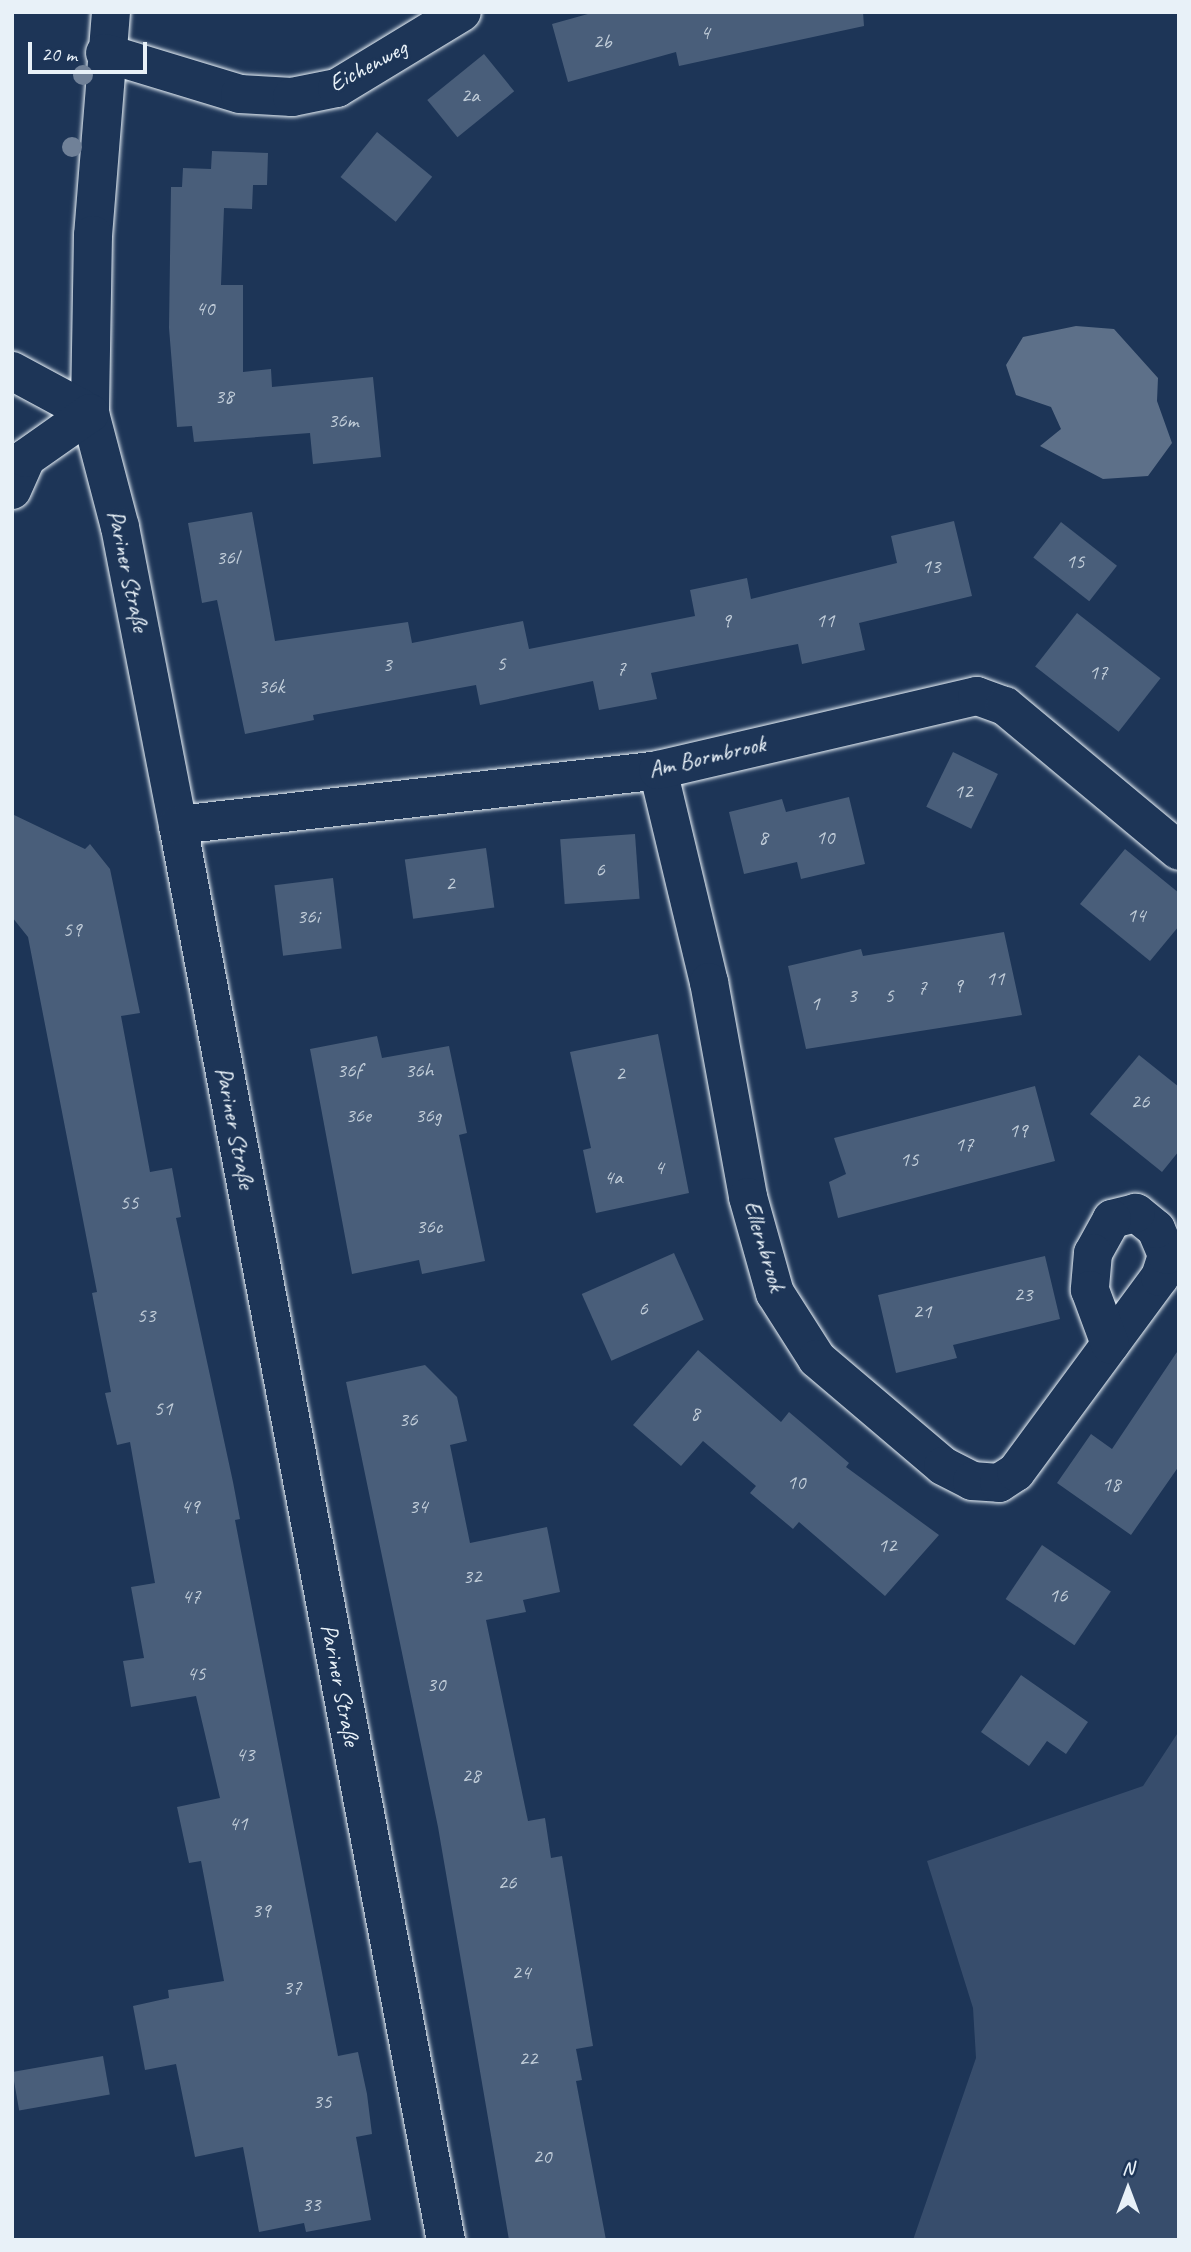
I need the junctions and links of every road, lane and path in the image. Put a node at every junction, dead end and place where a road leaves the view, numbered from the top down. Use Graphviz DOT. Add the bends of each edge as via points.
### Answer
graph roads {
  1 [pos="111,12"];
  2 [pos="462,12"];
  3 [pos="105,53"];
  4 [pos="12,371"];
  5 [pos="90,412"];
  6 [pos="12,490"];
  7 [pos="658,770"];
  8 [pos="178,825"];
  9 [pos="1179,851"];
  10 [pos="1110,1344"];
  11 [pos="446,2240"];
  1 -- 3 [label="street, Pariner Straße"];
  2 -- 3 [label="street, Eichenweg" via="337,88 292,97 240,94"];
  3 -- 5 [label="street, Pariner Straße"];
  4 -- 5 [label="street"];
  5 -- 6 [label="street" via="26,458"];
  5 -- 8 [label="street, Pariner Straße" via="120,527"];
  7 -- 8 [label="street, Am Bormbrook"];
  7 -- 9 [label="street, Am Bormbrook" via="977,696 1005,706"];
  7 -- 10 [label="street, Ellernbrook" via="709,982 748,1197 775,1293 817,1359 943,1466 972,1481 999,1483 1016,1472"];
  8 -- 11 [label="street, Pariner Straße"];
}
